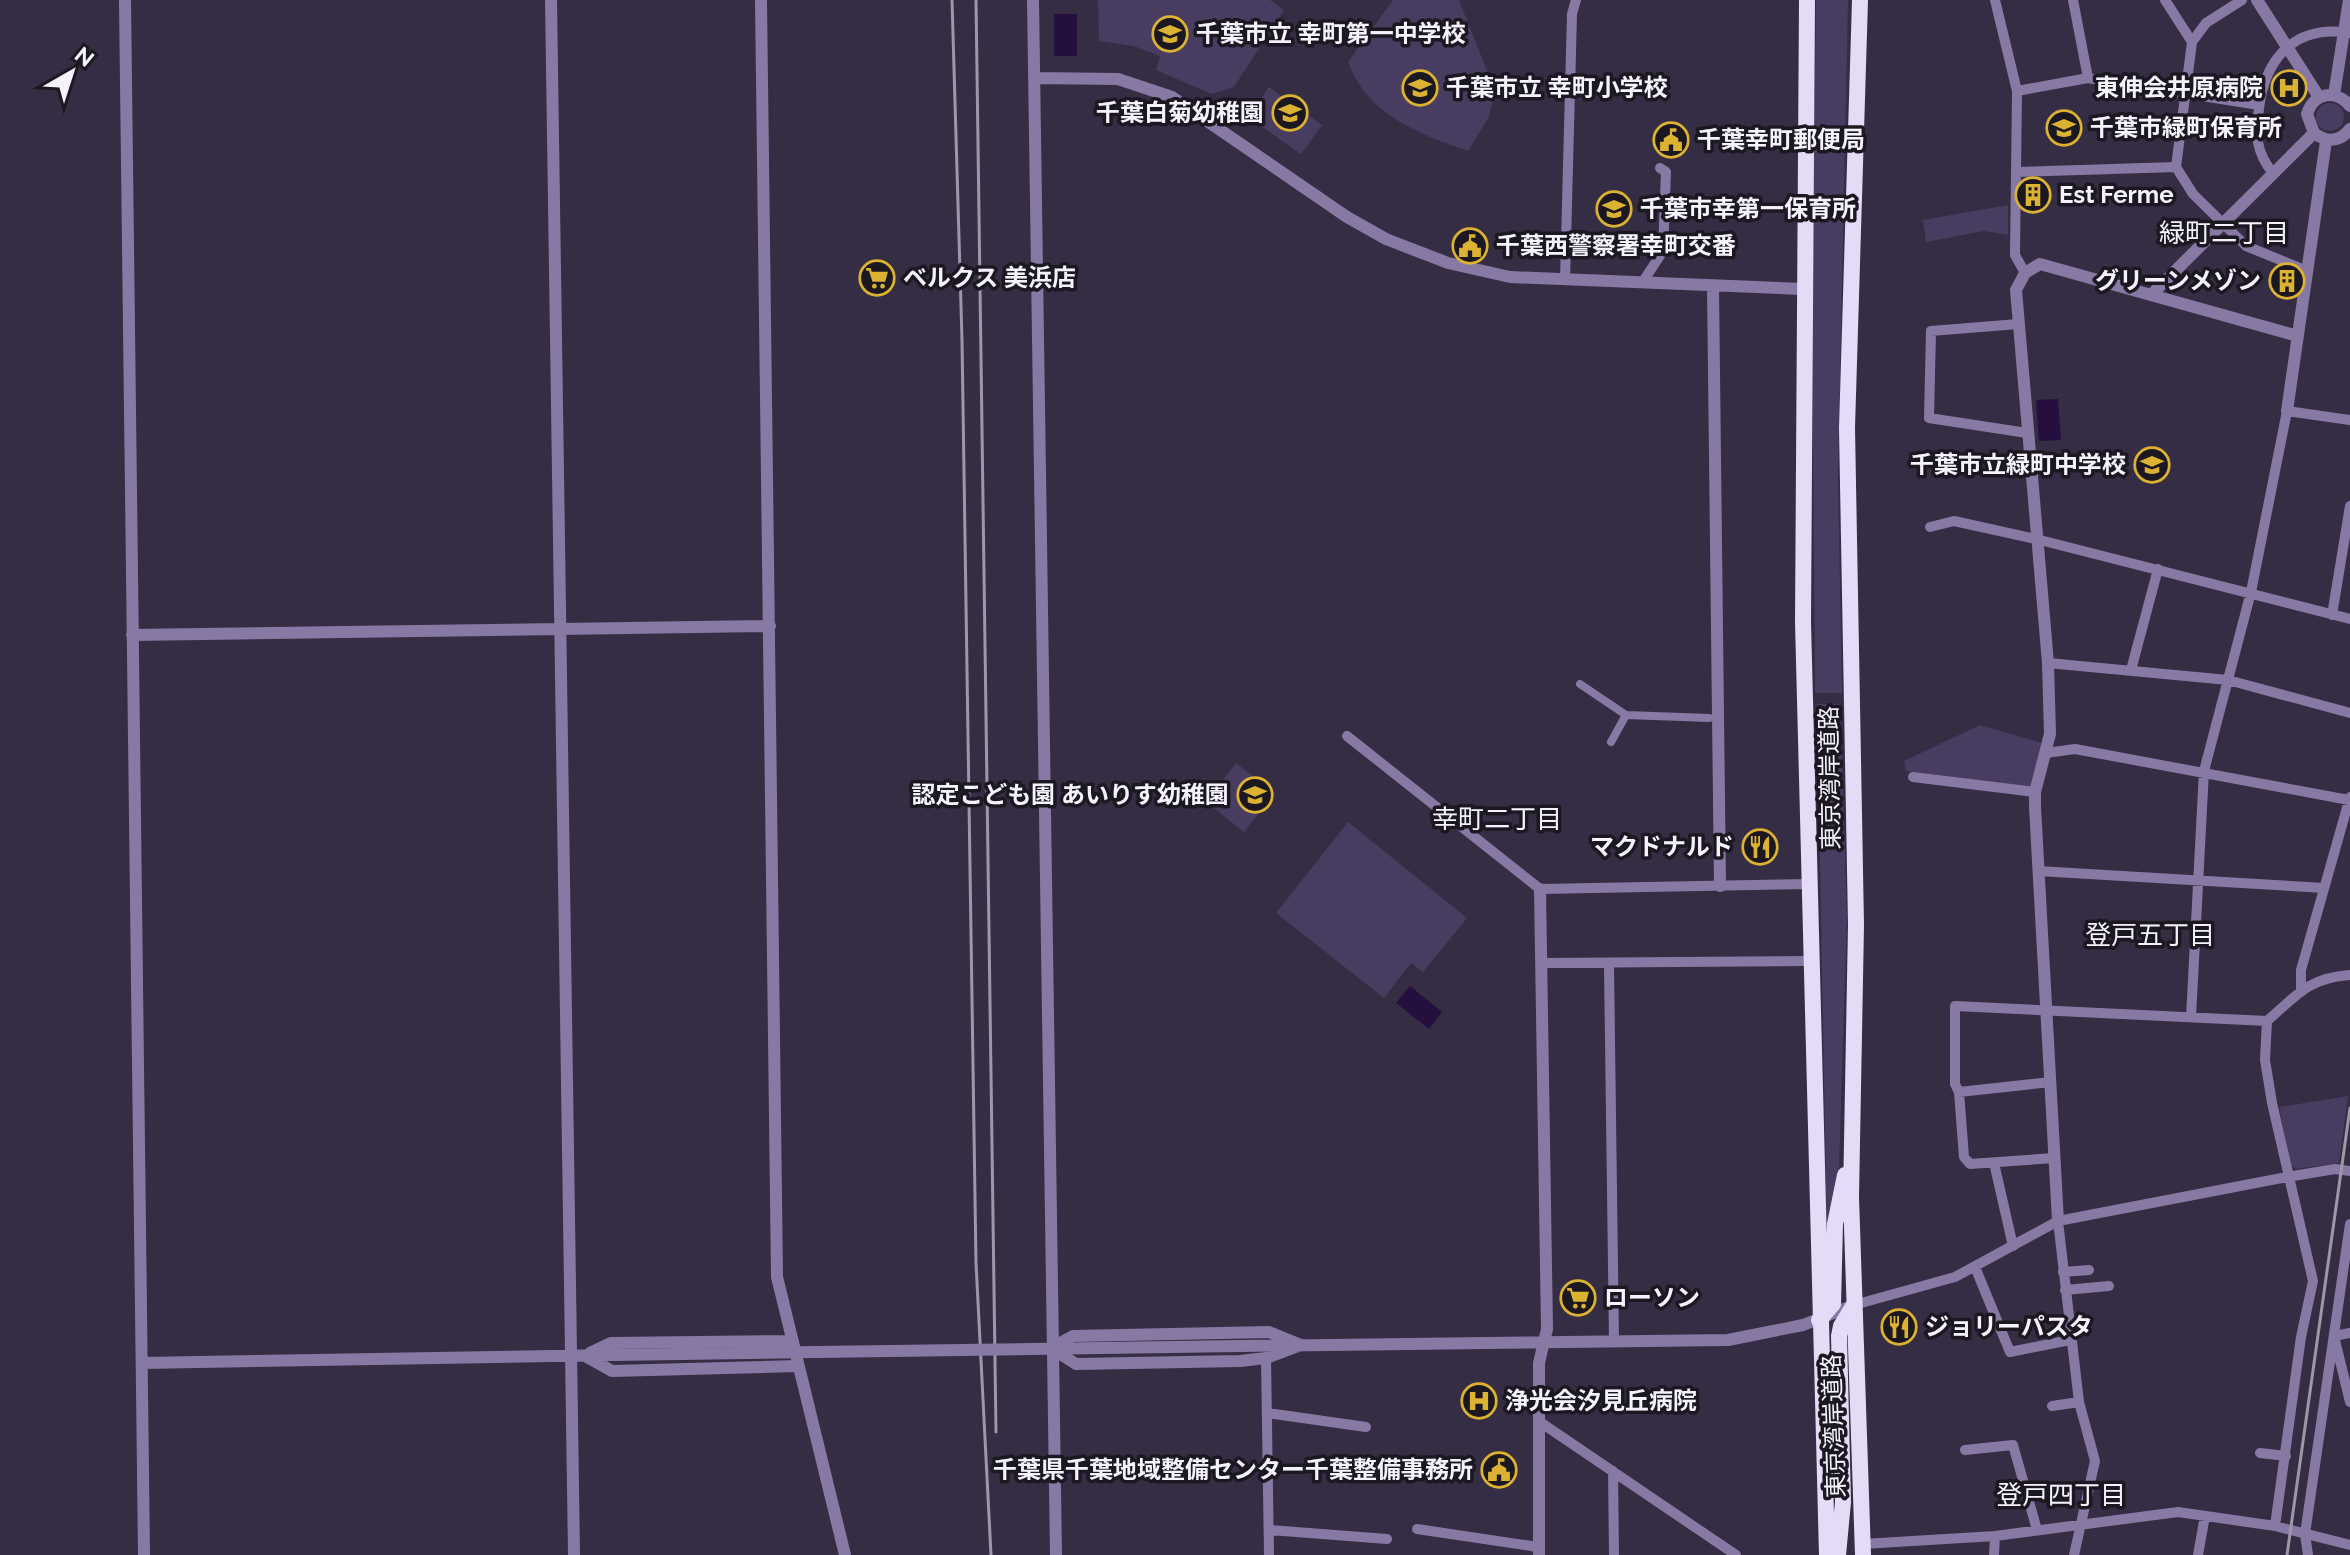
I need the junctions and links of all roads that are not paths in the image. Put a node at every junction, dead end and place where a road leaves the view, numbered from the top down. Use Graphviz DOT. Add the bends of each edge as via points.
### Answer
graph roads {
  1 [pos="125,0"];
  2 [pos="551,0"];
  3 [pos="761,0"];
  4 [pos="1033,0"];
  5 [pos="1576,0"];
  6 [pos="1807,0"];
  7 [pos="1860,0"];
  8 [pos="1995,0"];
  9 [pos="2073,0"];
  10 [pos="2165,0"];
  11 [pos="2242,0"];
  12 [pos="2257,0"];
  13 [pos="2349,0"];
  14 [pos="2347,32"];
  15 [pos="2192,42"];
  16 [pos="2287,49"];
  17 [pos="1034,78"];
  18 [pos="2088,78"];
  19 [pos="2017,91"];
  20 [pos="2185,93"];
  21 [pos="2334,95"];
  22 [pos="2319,97"];
  23 [pos="2259,105"];
  24 [pos="2350,106"];
  25 [pos="2350,129"];
  26 [pos="2314,133"];
  27 [pos="2326,141"];
  28 [pos="2176,167"];
  29 [pos="1660,168"];
  30 [pos="2017,172"];
  31 [pos="2273,173"];
  32 [pos="2223,223"];
  33 [pos="2307,271"];
  34 [pos="2025,273"];
  35 [pos="1565,280"];
  36 [pos="1642,283"];
  37 [pos="1713,286"];
  38 [pos="1803,289"];
  39 [pos="2151,295"];
  40 [pos="2018,324"];
  41 [pos="2298,336"];
  42 [pos="2287,411"];
  43 [pos="2350,420"];
  44 [pos="2027,433"];
  45 [pos="2350,506"];
  46 [pos="1930,527"];
  47 [pos="2036,539"];
  48 [pos="2158,569"];
  49 [pos="2251,592"];
  50 [pos="2332,615"];
  51 [pos="2350,619"];
  52 [pos="770,626"];
  53 [pos="561,629"];
  54 [pos="132,635"];
  55 [pos="2048,663"];
  56 [pos="2131,670"];
  57 [pos="2228,680"];
  58 [pos="1580,684"];
  59 [pos="2350,713"];
  60 [pos="1626,715"];
  61 [pos="1709,718"];
  62 [pos="1347,736"];
  63 [pos="1611,742"];
  64 [pos="2046,753"];
  65 [pos="2204,771"];
  66 [pos="1913,777"];
  67 [pos="2035,792"];
  68 [pos="2350,798"];
  69 [pos="2038,871"];
  70 [pos="2197,880"];
  71 [pos="1810,884"];
  72 [pos="1720,886"];
  73 [pos="2324,888"];
  74 [pos="1540,889"];
  75 [pos="1810,961"];
  76 [pos="1541,963"];
  77 [pos="1609,965"];
  78 [pos="2350,976"];
  79 [pos="2301,988"];
  80 [pos="2048,1013"];
  81 [pos="2191,1017"];
  82 [pos="2267,1021"];
  83 [pos="2051,1082"];
  84 [pos="1959,1092"];
  85 [pos="1850,1155"];
  86 [pos="2054,1158"];
  87 [pos="1994,1163"];
  88 [pos="2350,1171"];
  89 [pos="2287,1177"];
  90 [pos="2058,1221"];
  91 [pos="2350,1224"];
  92 [pos="2013,1246"];
  93 [pos="1975,1267"];
  94 [pos="2089,1270"];
  95 [pos="2063,1272"];
  96 [pos="2109,1286"];
  97 [pos="2065,1290"];
  98 [pos="1854,1305"];
  99 [pos="1819,1320"];
  100 [pos="2350,1333"];
  101 [pos="2334,1336"];
  102 [pos="2070,1340"];
  103 [pos="793,1341"];
  104 [pos="1614,1342"];
  105 [pos="1544,1343"];
  106 [pos="1301,1345"];
  107 [pos="1051,1348"];
  108 [pos="578,1356"];
  109 [pos="1266,1358"];
  110 [pos="142,1363"];
  111 [pos="798,1366"];
  112 [pos="2079,1402"];
  113 [pos="2350,1402"];
  114 [pos="2052,1406"];
  115 [pos="1267,1413"];
  116 [pos="1540,1422"];
  117 [pos="1366,1427"];
  118 [pos="1965,1450"];
  119 [pos="2260,1453"];
  120 [pos="2286,1456"];
  121 [pos="1613,1471"];
  122 [pos="2205,1516"];
  123 [pos="2081,1523"];
  124 [pos="2275,1526"];
  125 [pos="1417,1529"];
  126 [pos="1269,1530"];
  127 [pos="2037,1530"];
  128 [pos="2305,1534"];
  129 [pos="1995,1536"];
  130 [pos="1387,1539"];
  131 [pos="2350,1545"];
  132 [pos="1863,1550"];
  133 [pos="1539,1551"];
  134 [pos="1616,1554"];
  135 [pos="144,1555"];
  136 [pos="574,1555"];
  137 [pos="845,1555"];
  138 [pos="1056,1555"];
  139 [pos="1269,1555"];
  140 [pos="1736,1555"];
  141 [pos="1827,1555"];
  142 [pos="1838,1555"];
  143 [pos="1994,1555"];
  144 [pos="2074,1555"];
  145 [pos="2198,1555"];
  146 [pos="2308,1555"];
  1 -- 54 [label="street"];
  2 -- 53 [label="street"];
  3 -- 52 [label="street"];
  4 -- 17 [label="street"];
  5 -- 35 [label="street"];
  6 -- 38 [label="highway, 東京湾岸道路"];
  7 -- 85 [label="highway, 東京湾岸道路" via="1847,428 1856,925"];
  8 -- 19 [label="street"];
  9 -- 18 [label="street"];
  10 -- 15 [label="street"];
  11 -- 15 [label="street" via="2206,23"];
  12 -- 16 [label="street"];
  13 -- 14 [label="street"];
  14 -- 16 [label="street" via="2314,33"];
  14 -- 21 [label="street"];
  15 -- 20 [label="street"];
  16 -- 22 [label="street"];
  16 -- 23 [label="street" via="2268,69"];
  17 -- 35 [label="street" via="1118,79 1148,87 1188,106 1317,198 1386,239 1470,269"];
  17 -- 107 [label="street"];
  18 -- 19 [label="street"];
  18 -- 20 [label="street"];
  19 -- 30 [label="street"];
  20 -- 23 [label="street"];
  20 -- 28 [label="street"];
  21 -- 22 [label="street"];
  21 -- 24 [label="street"];
  22 -- 26 [label="street" via="2307,114"];
  23 -- 31 [label="street" via="2256,141"];
  25 -- 27 [label="street" via="2339,139"];
  26 -- 27 [label="street"];
  26 -- 31 [label="street"];
  27 -- 33 [label="street"];
  28 -- 30 [label="street"];
  28 -- 32 [label="street" via="2193,194"];
  29 -- 36 [label="street" via="1666,172 1663,251"];
  30 -- 34 [label="street" via="2015,255"];
  31 -- 32 [label="street"];
  32 -- 33 [label="street" via="2246,246"];
  32 -- 39 [label="street"];
  33 -- 41 [label="street"];
  34 -- 39 [label="street" via="2040,264"];
  34 -- 40 [label="street" via="2016,290"];
  35 -- 36 [label="street"];
  36 -- 37 [label="street"];
  37 -- 38 [label="street"];
  37 -- 72 [label="street"];
  38 -- 71 [label="highway, 東京湾岸道路"];
  39 -- 41 [label="street"];
  40 -- 44 [label="street"];
  40 -- 44 [label="street" via="1931,331 1929,418"];
  41 -- 42 [label="street"];
  42 -- 43 [label="street"];
  42 -- 49 [label="street"];
  44 -- 47 [label="street"];
  45 -- 50 [label="street"];
  46 -- 47 [label="street" via="1954,521"];
  47 -- 48 [label="street"];
  47 -- 55 [label="street"];
  48 -- 49 [label="street"];
  48 -- 56 [label="street"];
  49 -- 50 [label="street"];
  49 -- 57 [label="street"];
  50 -- 51 [label="street"];
  52 -- 53 [label="street"];
  52 -- 103 [label="street" via="777,1277"];
  53 -- 54 [label="street"];
  53 -- 108 [label="street"];
  54 -- 110 [label="street"];
  55 -- 56 [label="street"];
  55 -- 64 [label="street"];
  56 -- 57 [label="street"];
  57 -- 59 [label="street"];
  57 -- 65 [label="street"];
  58 -- 60 [label="street"];
  60 -- 61 [label="street"];
  60 -- 63 [label="street"];
  62 -- 74 [label="street"];
  64 -- 65 [label="street" via="2075,749"];
  64 -- 67 [label="street"];
  65 -- 68 [label="street"];
  65 -- 70 [label="street"];
  66 -- 67 [label="street"];
  67 -- 69 [label="street"];
  68 -- 73 [label="street"];
  69 -- 70 [label="street"];
  69 -- 80 [label="street"];
  70 -- 73 [label="street"];
  70 -- 81 [label="street"];
  71 -- 72 [label="street"];
  71 -- 75 [label="highway, 東京湾岸道路"];
  72 -- 74 [label="street"];
  73 -- 79 [label="street" via="2301,970"];
  74 -- 76 [label="street"];
  75 -- 77 [label="street"];
  75 -- 99 [label="highway, 東京湾岸道路"];
  76 -- 77 [label="street"];
  76 -- 105 [label="street"];
  77 -- 104 [label="street"];
  78 -- 79 [label="street"];
  79 -- 82 [label="street"];
  80 -- 81 [label="street"];
  80 -- 83 [label="street"];
  80 -- 84 [label="street" via="1955,1006"];
  81 -- 82 [label="street"];
  82 -- 89 [label="street" via="2265,1060"];
  83 -- 84 [label="street"];
  83 -- 86 [label="street"];
  84 -- 87 [label="street" via="1964,1157 1970,1164"];
  85 -- 98 [label="highway, 東京湾岸道路"];
  85 -- 99 [label="highway" via="1835,1224 1833,1304"];
  86 -- 87 [label="street"];
  86 -- 90 [label="street"];
  87 -- 92 [label="street"];
  88 -- 89 [label="street"];
  89 -- 90 [label="street"];
  89 -- 120 [label="street" via="2313,1281"];
  90 -- 92 [label="street"];
  90 -- 95 [label="street"];
  91 -- 101 [label="street"];
  92 -- 93 [label="street"];
  93 -- 98 [label="street"];
  93 -- 102 [label="street" via="2010,1352"];
  94 -- 95 [label="street"];
  95 -- 97 [label="street"];
  96 -- 97 [label="street"];
  97 -- 102 [label="street"];
  98 -- 99 [label="street"];
  98 -- 132 [label="highway, 東京湾岸道路"];
  98 -- 142 [label="highway" via="1839,1336 1843,1515"];
  99 -- 104 [label="street" via="1728,1340"];
  99 -- 141 [label="highway, 東京湾岸道路"];
  100 -- 101 [label="street"];
  101 -- 113 [label="street"];
  101 -- 128 [label="street"];
  102 -- 112 [label="street"];
  103 -- 108 [label="street" via="611,1343"];
  103 -- 111 [label="street"];
  104 -- 105 [label="street"];
  105 -- 106 [label="street"];
  105 -- 116 [label="street"];
  106 -- 107 [label="street" via="1269,1332 1073,1336"];
  106 -- 108 [label="street, bridge"];
  106 -- 109 [label="street"];
  107 -- 109 [label="street" via="1076,1364"];
  107 -- 138 [label="street"];
  108 -- 110 [label="street"];
  108 -- 111 [label="street" via="612,1371"];
  108 -- 136 [label="street"];
  109 -- 115 [label="street"];
  110 -- 135 [label="street"];
  111 -- 137 [label="street"];
  112 -- 114 [label="street"];
  112 -- 123 [label="street" via="2095,1461"];
  115 -- 117 [label="street"];
  115 -- 126 [label="street"];
  116 -- 121 [label="street"];
  116 -- 133 [label="street"];
  118 -- 127 [label="street" via="2013,1445"];
  119 -- 120 [label="street"];
  120 -- 124 [label="street"];
  121 -- 134 [label="street"];
  121 -- 140 [label="street"];
  122 -- 123 [label="street" via="2178,1512"];
  122 -- 124 [label="street"];
  122 -- 145 [label="street"];
  123 -- 127 [label="street"];
  123 -- 144 [label="street"];
  124 -- 128 [label="street"];
  125 -- 133 [label="street"];
  126 -- 130 [label="street"];
  126 -- 139 [label="street"];
  127 -- 129 [label="street"];
  128 -- 131 [label="street"];
  128 -- 146 [label="street"];
  129 -- 132 [label="street"];
  129 -- 143 [label="street"];
}
